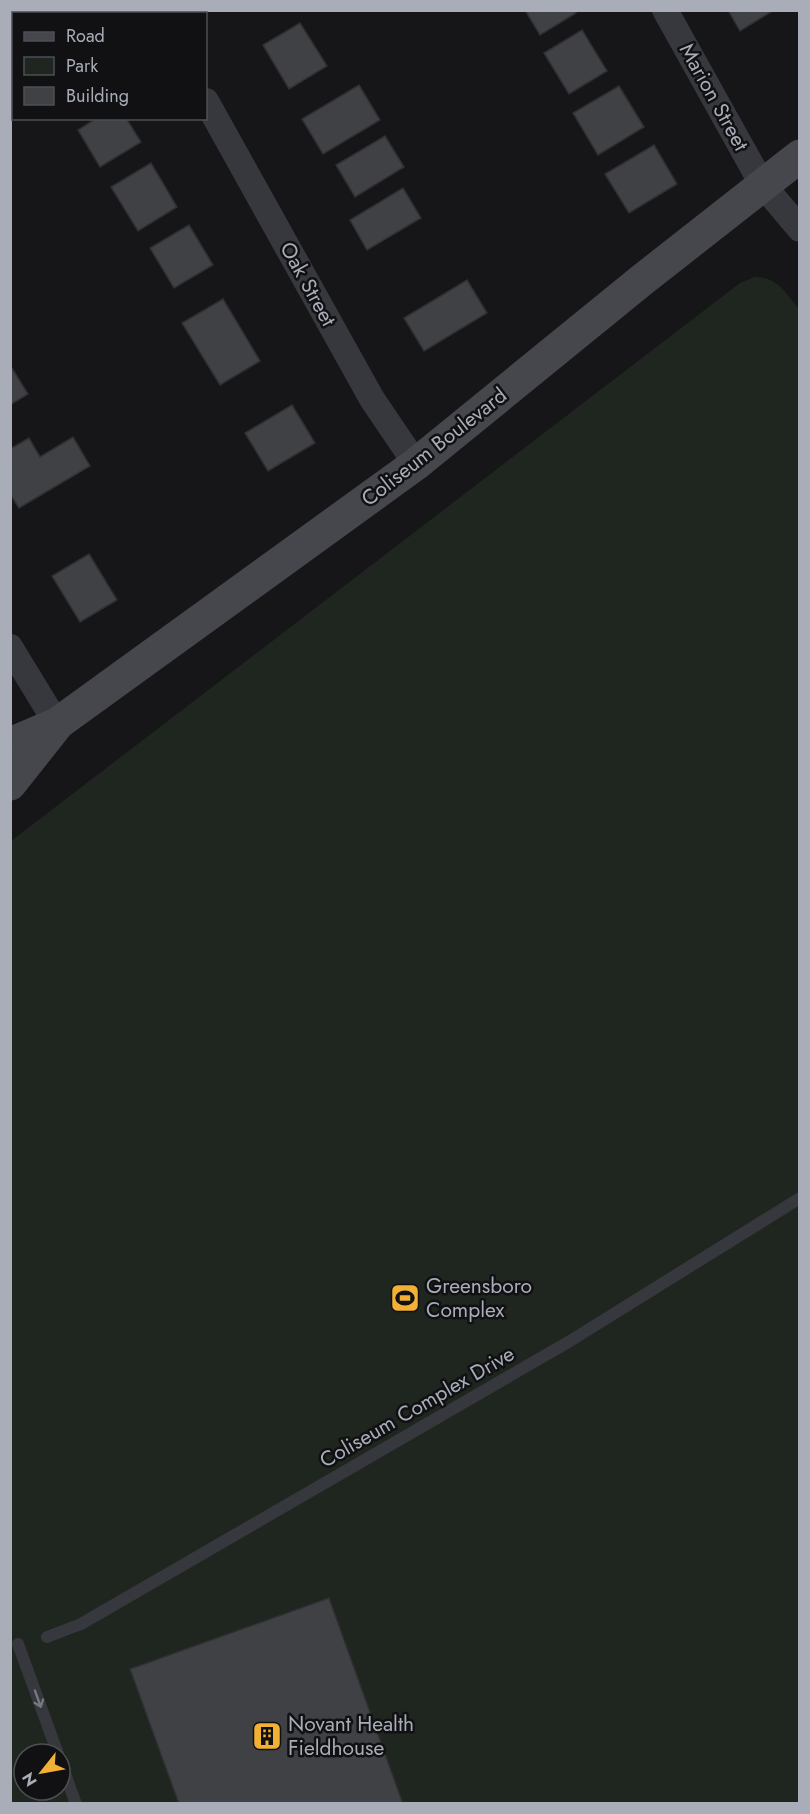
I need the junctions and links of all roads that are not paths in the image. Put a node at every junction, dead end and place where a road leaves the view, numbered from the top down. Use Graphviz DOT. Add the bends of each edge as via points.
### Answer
graph roads {
  1 [pos="665,10"];
  2 [pos="207,103"];
  3 [pos="800,156"];
  4 [pos="762,184"];
  5 [pos="800,229"];
  6 [pos="416,464"];
  7 [pos="10,647"];
  8 [pos="57,724"];
  9 [pos="10,744"];
  10 [pos="10,784"];
  11 [pos="800,1198"];
  12 [pos="47,1637"];
  13 [pos="18,1644"];
  14 [pos="54,1742"];
  1 -- 4 [label="street, Marion Street"];
  2 -- 6 [label="street, Oak Street" via="372,399"];
  3 -- 4 [label="main road, Coliseum Boulevard"];
  4 -- 5 [label="street, Marion Street"];
  4 -- 6 [label="main road, Coliseum Boulevard"];
  6 -- 8 [label="main road, Coliseum Boulevard"];
  7 -- 8 [label="street"];
  8 -- 9 [label="main road, Coliseum Boulevard"];
  8 -- 10 [label="main road, Coliseum Boulevard"];
  11 -- 12 [label="lane, Coliseum Complex Drive" via="570,1341 81,1624"];
  13 -- 14 [label="lane, one-way"];
}
